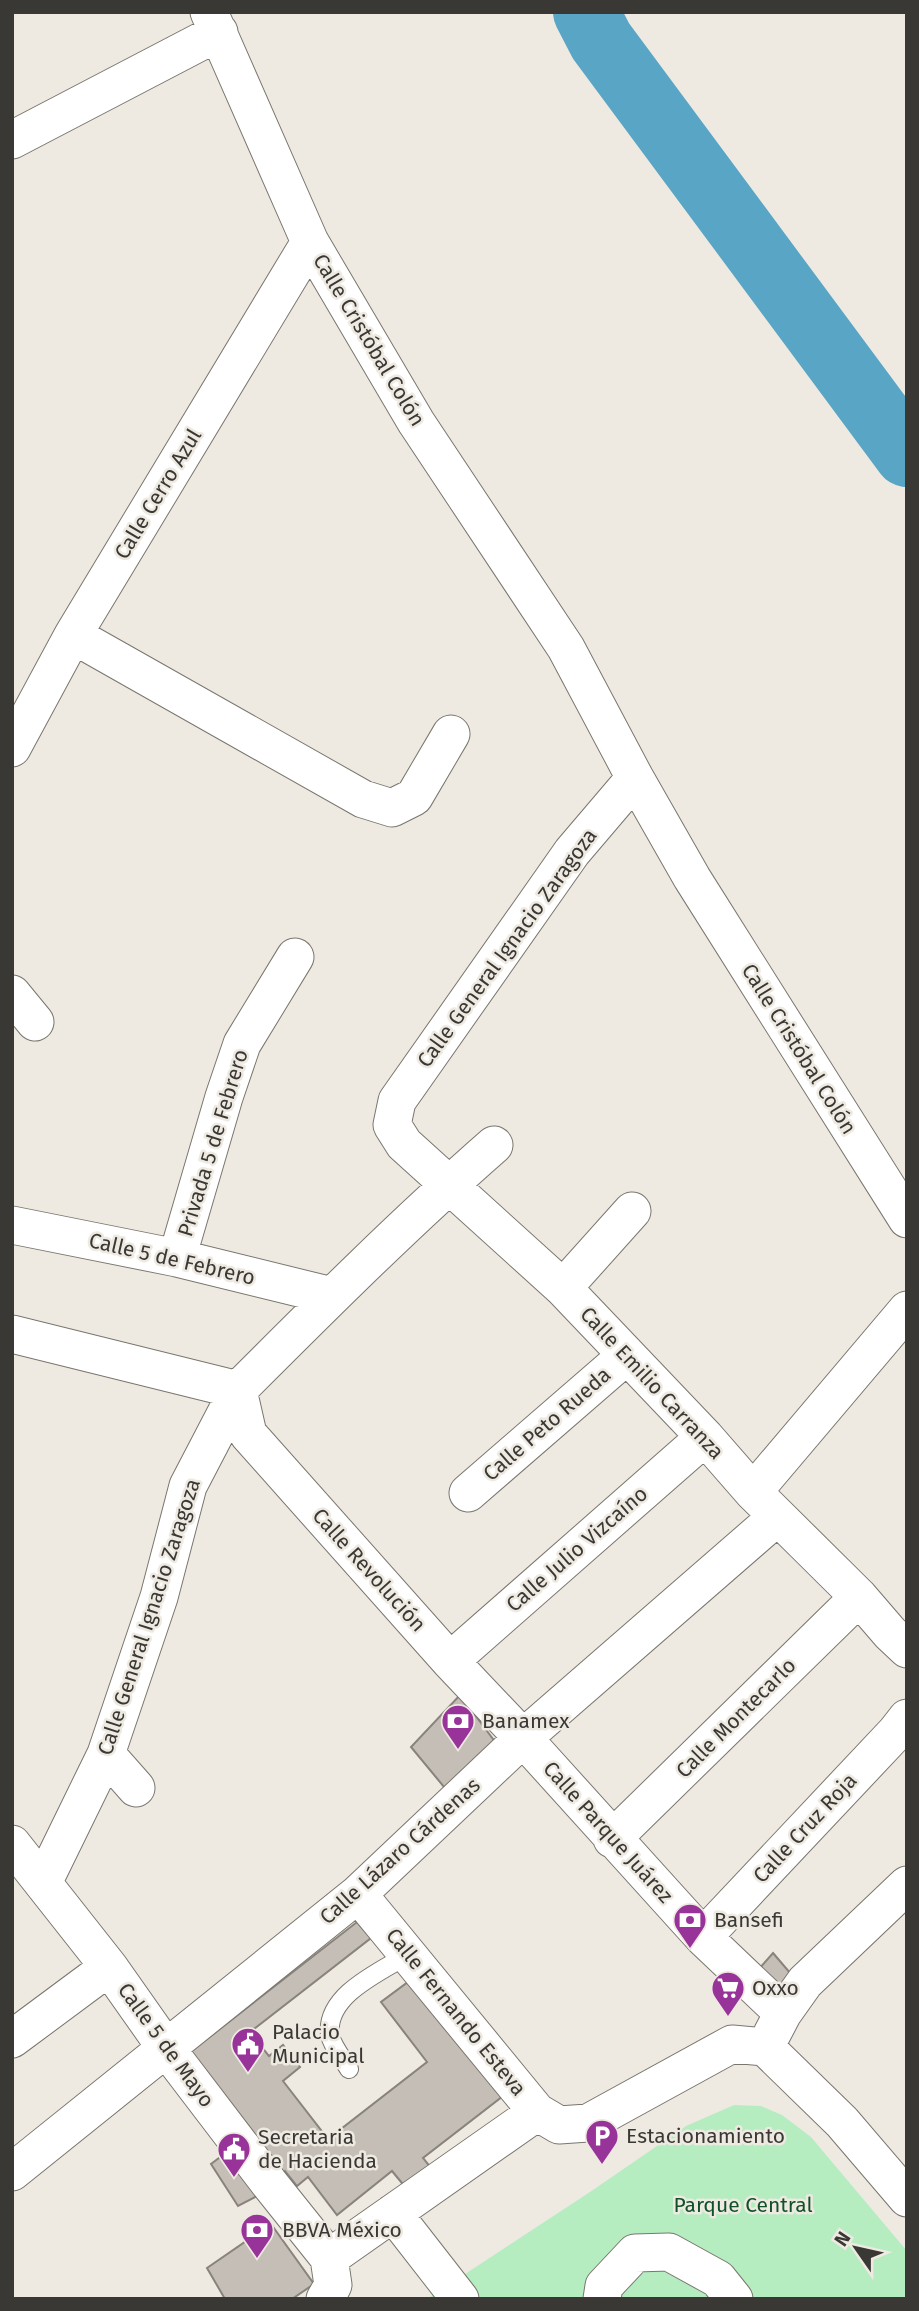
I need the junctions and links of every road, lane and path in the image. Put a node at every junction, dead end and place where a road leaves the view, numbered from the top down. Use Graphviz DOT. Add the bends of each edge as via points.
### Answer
graph roads {
  1 [pos="214,22"];
  2 [pos="12,140"];
  3 [pos="310,242"];
  4 [pos="73,635"];
  5 [pos="451,734"];
  6 [pos="12,748"];
  7 [pos="635,778"];
  8 [pos="295,957"];
  9 [pos="12,995"];
  10 [pos="35,1023"];
  11 [pos="392,1125"];
  12 [pos="494,1145"];
  13 [pos="449,1185"];
  14 [pos="632,1211"];
  15 [pos="907,1220"];
  16 [pos="12,1225"];
  17 [pos="177,1258"];
  18 [pos="563,1288"];
  19 [pos="332,1296"];
  20 [pos="907,1310"];
  21 [pos="12,1334"];
  22 [pos="626,1356"];
  23 [pos="239,1390"];
  24 [pos="705,1437"];
  25 [pos="468,1493"];
  26 [pos="765,1505"];
  27 [pos="859,1597"];
  28 [pos="907,1649"];
  29 [pos="450,1661"];
  30 [pos="907,1718"];
  31 [pos="523,1738"];
  32 [pos="106,1754"];
  33 [pos="136,1788"];
  34 [pos="612,1839"];
  35 [pos="12,1844"];
  36 [pos="43,1883"];
  37 [pos="907,1885"];
  38 [pos="358,1894"];
  39 [pos="703,1937"];
  40 [pos="409,1954"];
  41 [pos="109,1967"];
  42 [pos="783,2013"];
  43 [pos="12,2039"];
  44 [pos="765,2047"];
  45 [pos="166,2048"];
  46 [pos="349,2069"];
  47 [pos="548,2118"];
  48 [pos="12,2172"];
  49 [pos="907,2198"];
  50 [pos="393,2213"];
  51 [pos="329,2281"];
  52 [pos="460,2299"];
  53 [pos="602,2299"];
  54 [pos="734,2299"];
  1 -- 2 [label="street"];
  1 -- 3 [label="street, Calle Cristóbal Colón"];
  3 -- 4 [label="street, Calle Cerro Azul"];
  3 -- 7 [label="street, Calle Cristóbal Colón" via="416,422 566,648"];
  4 -- 5 [label="street" via="363,799 393,808 414,797"];
  4 -- 6 [label="street, Calle Cerro Azul"];
  7 -- 11 [label="street, Calle General Ignacio Zaragoza" via="572,852 397,1101"];
  7 -- 15 [label="street, Calle Cristóbal Colón" via="692,878"];
  8 -- 17 [label="street, Privada 5 de Febrero" via="242,1044"];
  9 -- 10 [label="street"];
  11 -- 13 [label="street, Calle Emilio Carranza" via="404,1144"];
  12 -- 13 [label="street"];
  13 -- 18 [label="street, Calle Emilio Carranza"];
  13 -- 19 [label="street"];
  14 -- 18 [label="street"];
  16 -- 17 [label="street, Calle 5 de Febrero"];
  17 -- 19 [label="street, Calle 5 de Febrero"];
  18 -- 22 [label="street, Calle Emilio Carranza"];
  19 -- 23 [label="street"];
  20 -- 26 [label="street, Calle Lázaro Cárdenas"];
  21 -- 23 [label="street"];
  22 -- 24 [label="street, Calle Emilio Carranza"];
  22 -- 25 [label="street, Calle Peto Rueda"];
  23 -- 29 [label="street, Calle Revolución" via="248,1434"];
  23 -- 32 [label="street, Calle General Ignacio Zaragoza" via="188,1486 159,1597"];
  24 -- 26 [label="street, Calle Emilio Carranza"];
  24 -- 29 [label="street, Calle Julio Vizcaíno"];
  26 -- 27 [label="street, Calle Emilio Carranza"];
  26 -- 31 [label="street, Calle Lázaro Cárdenas"];
  27 -- 28 [label="street, Calle Emilio Carranza"];
  27 -- 34 [label="street, Calle Montecarlo"];
  29 -- 31 [label="street, Calle Revolución"];
  30 -- 39 [label="street, Calle Cruz Roja"];
  31 -- 34 [label="street, Calle Parque Juárez"];
  31 -- 38 [label="street, Calle Lázaro Cárdenas"];
  32 -- 33 [label="street"];
  32 -- 36 [label="street, Calle General Ignacio Zaragoza"];
  34 -- 39 [label="street, Calle Parque Juárez"];
  35 -- 36 [label="street, Calle 5 de Mayo"];
  36 -- 41 [label="street, Calle 5 de Mayo"];
  37 -- 42 [label="street" via="805,1982"];
  38 -- 40 [label="street, Calle Fernando Esteva"];
  38 -- 45 [label="street, Calle Lázaro Cárdenas"];
  39 -- 42 [label="street, Calle Parque Juárez"];
  40 -- 46 [label="lane" via="347,1993 333,2011 330,2036"];
  40 -- 47 [label="street, Calle Fernando Esteva"];
  41 -- 43 [label="street"];
  41 -- 45 [label="street, Calle 5 de Mayo"];
  42 -- 44 [label="street"];
  44 -- 47 [label="street" via="732,2044 588,2123"];
  44 -- 49 [label="street" via="842,2122"];
  45 -- 48 [label="street, Calle Lázaro Cárdenas"];
  45 -- 51 [label="street, Calle 5 de Mayo"];
  47 -- 50 [label="street"];
  50 -- 51 [label="street"];
  50 -- 52 [label="street"];
  53 -- 54 [label="street" via="604,2286 635,2253 670,2252 718,2279"];
}
